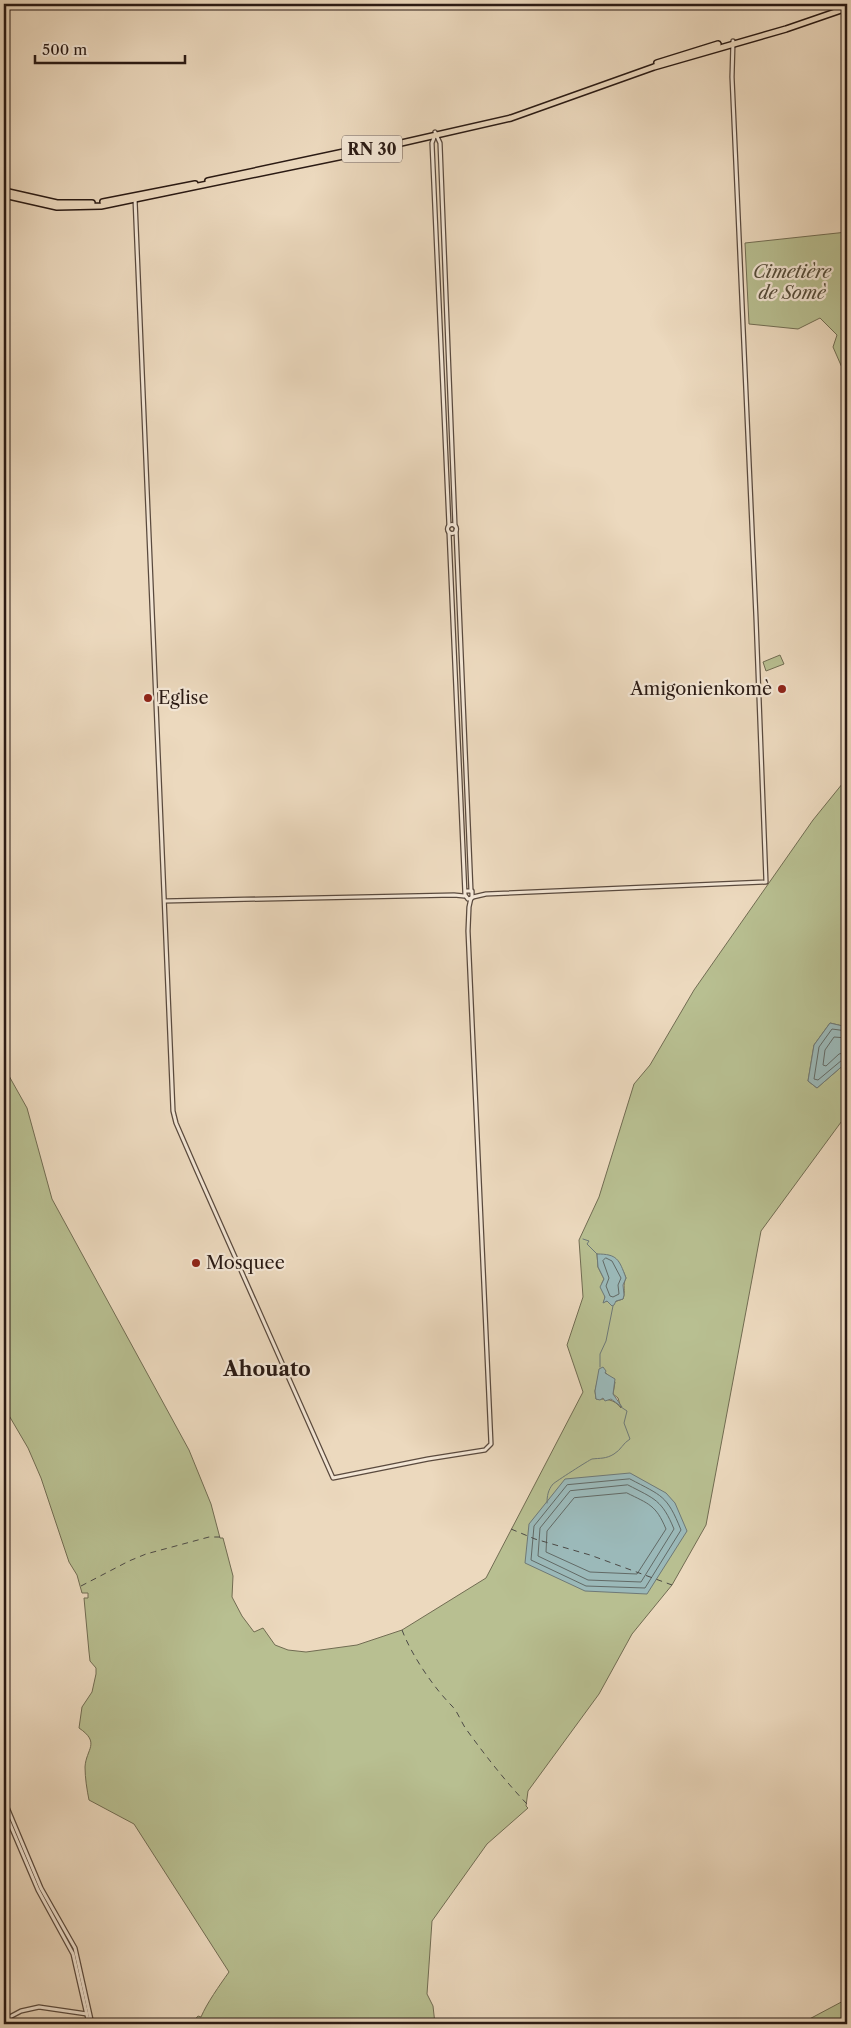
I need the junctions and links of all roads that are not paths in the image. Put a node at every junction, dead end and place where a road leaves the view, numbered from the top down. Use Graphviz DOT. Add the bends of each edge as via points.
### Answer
graph roads {
  1 [pos="847,7"];
  2 [pos="733,42"];
  3 [pos="435,134"];
  4 [pos="4,191"];
  5 [pos="4,195"];
  6 [pos="135,199"];
  7 [pos="449,526"];
  8 [pos="455,526"];
  9 [pos="456,530"];
  10 [pos="449,532"];
  11 [pos="466,894"];
  12 [pos="472,894"];
  13 [pos="165,902"];
  14 [pos="469,907"];
  15 [pos="4,1800"];
  16 [pos="4,1810"];
  17 [pos="87,2014"];
  18 [pos="4,2020"];
  19 [pos="90,2024"];
  1 -- 2 [label="main road, RN 30"];
  2 -- 3 [label="main road, RN 30" via="511,118"];
  2 -- 12 [label="street" via="766,882"];
  3 -- 4 [label="main road, RN 30 / RN 30" via="101,202 57,203"];
  3 -- 6 [label="main road, RN 30"];
  3 -- 7 [label="street" via="432,143"];
  3 -- 8 [label="street" via="440,143"];
  5 -- 6 [label="main road, RN 30" via="73,208"];
  6 -- 13 [label="street"];
  7 -- 8 [label="street"];
  7 -- 10 [label="street"];
  8 -- 9 [label="street"];
  9 -- 10 [label="street"];
  9 -- 12 [label="street"];
  10 -- 11 [label="street"];
  11 -- 12 [label="street"];
  11 -- 12 [label="street"];
  11 -- 13 [label="street"];
  11 -- 14 [label="street"];
  12 -- 14 [label="street"];
  13 -- 14 [label="street" via="174,1118 334,1478 485,1450 491,1444"];
  15 -- 19 [label="street" via="41,1888 75,1948"];
  16 -- 17 [label="street" via="38,1890 74,1954"];
  17 -- 18 [label="street" via="39,2007"];
  17 -- 19 [label="street"];
}
